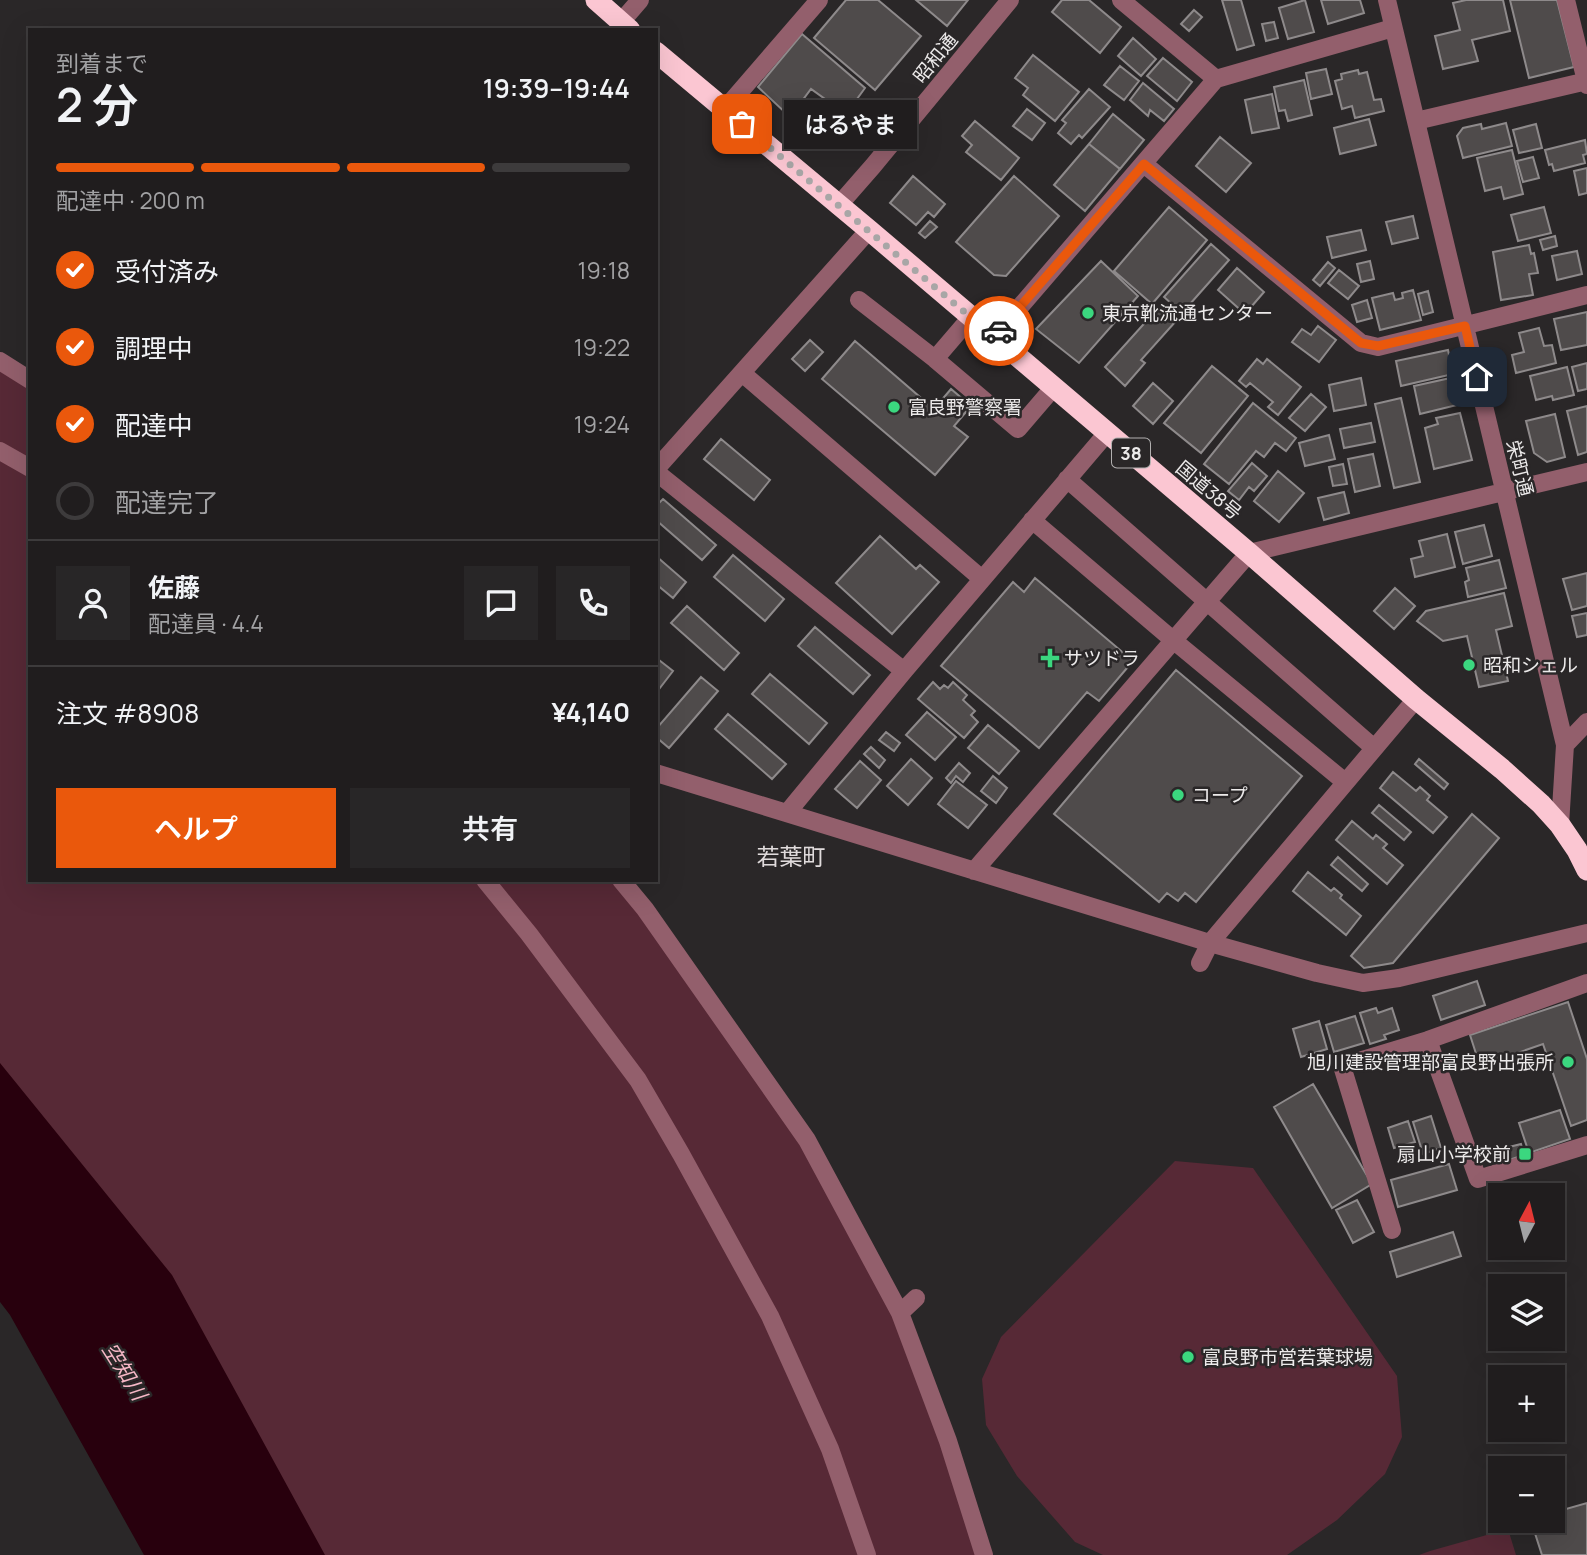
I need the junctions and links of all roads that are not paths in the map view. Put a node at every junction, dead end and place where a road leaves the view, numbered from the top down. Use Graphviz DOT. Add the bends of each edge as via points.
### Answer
graph roads {
  1 [pos="596,0"];
  2 [pos="640,0"];
  3 [pos="819,0"];
  4 [pos="1010,0"];
  5 [pos="1121,0"];
  6 [pos="1387,0"];
  7 [pos="1566,0"];
  8 [pos="625,26"];
  9 [pos="1393,28"];
  10 [pos="658,54"];
  11 [pos="1216,79"];
  12 [pos="1587,82"];
  13 [pos="724,109"];
  14 [pos="1416,121"];
  15 [pos="1144,164"];
  16 [pos="838,205"];
  17 [pos="869,230"];
  18 [pos="1587,295"];
  19 [pos="859,300"];
  20 [pos="971,317"];
  21 [pos="1465,326"];
  22 [pos="994,337"];
  23 [pos="935,359"];
  24 [pos="0,361"];
  25 [pos="742,373"];
  26 [pos="28,379"];
  27 [pos="1054,387"];
  28 [pos="1107,433"];
  29 [pos="0,452"];
  30 [pos="28,467"];
  31 [pos="658,469"];
  32 [pos="1587,472"];
  33 [pos="658,473"];
  34 [pos="1067,479"];
  35 [pos="1505,492"];
  36 [pos="1032,520"];
  37 [pos="1249,553"];
  38 [pos="982,579"];
  39 [pos="1207,601"];
  40 [pos="1173,640"];
  41 [pos="904,671"];
  42 [pos="1416,699"];
  43 [pos="1587,722"];
  44 [pos="1565,745"];
  45 [pos="1374,748"];
  46 [pos="658,774"];
  47 [pos="1345,782"];
  48 [pos="787,813"];
  49 [pos="1560,825"];
  50 [pos="1587,870"];
  51 [pos="974,871"];
  52 [pos="487,882"];
  53 [pos="623,882"];
  54 [pos="1587,933"];
  55 [pos="1210,943"];
  56 [pos="1200,963"];
  57 [pos="1587,983"];
  58 [pos="1428,1040"];
  59 [pos="1587,1145"];
  60 [pos="1392,1230"];
  61 [pos="916,1298"];
  62 [pos="900,1313"];
  63 [pos="867,1555"];
  64 [pos="984,1555"];
  1 -- 8 [label="highway"];
  2 -- 8 [label="street"];
  3 -- 13 [label="street"];
  4 -- 16 [label="street, 昭和通"];
  5 -- 11 [label="street"];
  6 -- 9 [label="street, 栄町通"];
  7 -- 12 [label="street"];
  9 -- 11 [label="street"];
  9 -- 14 [label="street, 栄町通"];
  10 -- 13 [label="highway, 国道38号 / 38"];
  11 -- 15 [label="street"];
  12 -- 14 [label="street"];
  13 -- 16 [label="highway, 国道38号 / 38"];
  14 -- 21 [label="street, 栄町通"];
  15 -- 21 [label="street" via="1361,343 1378,346"];
  15 -- 22 [label="street"];
  16 -- 17 [label="highway, 国道38号 / 38"];
  17 -- 20 [label="highway, 国道38号 / 38"];
  17 -- 25 [label="street"];
  18 -- 21 [label="street"];
  19 -- 23 [label="street"];
  20 -- 22 [label="highway, 国道38号 / 38"];
  20 -- 23 [label="street"];
  21 -- 35 [label="street, 栄町通"];
  22 -- 27 [label="highway, 国道38号 / 38"];
  23 -- 27 [label="street" via="1018,429"];
  24 -- 26 [label="street"];
  25 -- 31 [label="street"];
  25 -- 38 [label="street"];
  27 -- 28 [label="highway, 国道38号 / 38"];
  28 -- 34 [label="street"];
  28 -- 37 [label="highway, 国道38号 / 38"];
  29 -- 30 [label="street"];
  32 -- 35 [label="street"];
  33 -- 41 [label="street"];
  34 -- 36 [label="street"];
  34 -- 39 [label="street"];
  35 -- 37 [label="street"];
  35 -- 44 [label="street, 栄町通"];
  36 -- 38 [label="street"];
  36 -- 40 [label="street"];
  37 -- 39 [label="street"];
  37 -- 42 [label="highway, 国道38号 / 38"];
  38 -- 41 [label="street"];
  39 -- 40 [label="street"];
  39 -- 45 [label="street"];
  40 -- 47 [label="street"];
  40 -- 51 [label="street"];
  41 -- 48 [label="street"];
  42 -- 45 [label="street"];
  42 -- 49 [label="highway, 国道38号 / 38" via="1502,769"];
  43 -- 44 [label="street"];
  44 -- 49 [label="street, 栄町通"];
  45 -- 47 [label="street"];
  46 -- 48 [label="street"];
  47 -- 55 [label="street"];
  48 -- 51 [label="street"];
  49 -- 50 [label="highway, 国道38号 / 38"];
  51 -- 55 [label="street"];
  52 -- 63 [label="street" via="638,1080 681,1154 770,1316 830,1449"];
  53 -- 62 [label="street" via="807,1140"];
  54 -- 55 [label="street" via="1363,983"];
  55 -- 56 [label="street"];
  57 -- 58 [label="street"];
  58 -- 59 [label="street" via="1478,1179"];
  58 -- 60 [label="street" via="1342,1066"];
  61 -- 62 [label="street"];
  62 -- 64 [label="street"];
}
